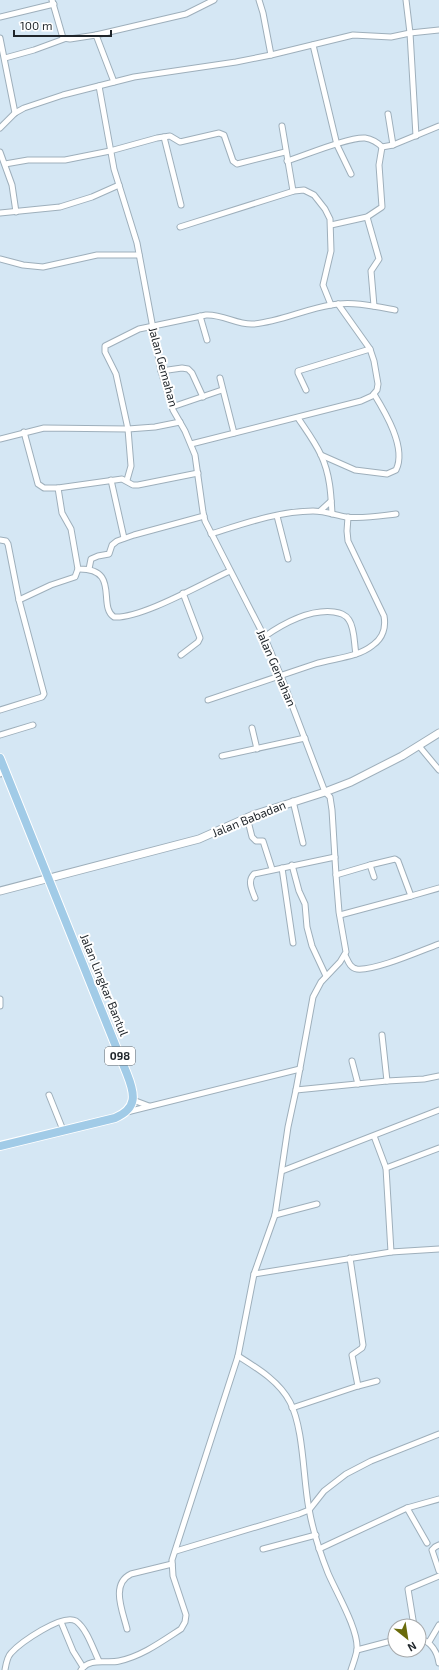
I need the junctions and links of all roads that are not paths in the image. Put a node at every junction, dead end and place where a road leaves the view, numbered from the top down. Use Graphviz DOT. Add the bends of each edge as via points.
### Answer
graph roads {
  1 [pos="214,0"];
  2 [pos="259,0"];
  3 [pos="406,0"];
  4 [pos="53,2"];
  5 [pos="0,17"];
  6 [pos="439,30"];
  7 [pos="410,33"];
  8 [pos="96,35"];
  9 [pos="0,38"];
  10 [pos="64,39"];
  11 [pos="313,45"];
  12 [pos="271,55"];
  13 [pos="5,58"];
  14 [pos="114,82"];
  15 [pos="99,86"];
  16 [pos="15,113"];
  17 [pos="388,114"];
  18 [pos="282,126"];
  19 [pos="439,126"];
  20 [pos="0,128"];
  21 [pos="416,136"];
  22 [pos="164,137"];
  23 [pos="337,144"];
  24 [pos="392,144"];
  25 [pos="382,147"];
  26 [pos="110,151"];
  27 [pos="0,152"];
  28 [pos="285,152"];
  29 [pos="287,161"];
  30 [pos="5,164"];
  31 [pos="351,174"];
  32 [pos="119,185"];
  33 [pos="293,191"];
  34 [pos="181,205"];
  35 [pos="16,212"];
  36 [pos="0,213"];
  37 [pos="368,217"];
  38 [pos="331,225"];
  39 [pos="180,227"];
  40 [pos="139,255"];
  41 [pos="0,259"];
  42 [pos="338,304"];
  43 [pos="331,305"];
  44 [pos="374,306"];
  45 [pos="395,310"];
  46 [pos="200,316"];
  47 [pos="152,326"];
  48 [pos="206,340"];
  49 [pos="370,349"];
  50 [pos="161,371"];
  51 [pos="220,378"];
  52 [pos="222,390"];
  53 [pos="306,390"];
  54 [pos="374,394"];
  55 [pos="203,397"];
  56 [pos="172,407"];
  57 [pos="298,418"];
  58 [pos="180,422"];
  59 [pos="128,429"];
  60 [pos="24,432"];
  61 [pos="234,433"];
  62 [pos="0,439"];
  63 [pos="191,444"];
  64 [pos="321,455"];
  65 [pos="198,473"];
  66 [pos="111,480"];
  67 [pos="126,480"];
  68 [pos="58,488"];
  69 [pos="331,501"];
  70 [pos="320,511"];
  71 [pos="332,514"];
  72 [pos="396,514"];
  73 [pos="204,516"];
  74 [pos="277,516"];
  75 [pos="348,517"];
  76 [pos="211,534"];
  77 [pos="124,538"];
  78 [pos="0,540"];
  79 [pos="288,559"];
  80 [pos="78,569"];
  81 [pos="89,569"];
  82 [pos="230,571"];
  83 [pos="183,593"];
  84 [pos="19,600"];
  85 [pos="264,637"];
  86 [pos="356,654"];
  87 [pos="181,655"];
  88 [pos="281,676"];
  89 [pos="208,700"];
  90 [pos="0,710"];
  91 [pos="33,725"];
  92 [pos="252,728"];
  93 [pos="439,733"];
  94 [pos="0,735"];
  95 [pos="305,738"];
  96 [pos="419,746"];
  97 [pos="257,748"];
  98 [pos="222,756"];
  99 [pos="1,760"];
  100 [pos="439,770"];
  101 [pos="0,774"];
  102 [pos="325,792"];
  103 [pos="293,801"];
  104 [pos="247,817"];
  105 [pos="303,843"];
  106 [pos="335,857"];
  107 [pos="292,865"];
  108 [pos="370,865"];
  109 [pos="282,868"];
  110 [pos="272,869"];
  111 [pos="336,875"];
  112 [pos="374,877"];
  113 [pos="49,878"];
  114 [pos="439,888"];
  115 [pos="0,891"];
  116 [pos="411,896"];
  117 [pos="255,898"];
  118 [pos="340,915"];
  119 [pos="293,943"];
  120 [pos="439,944"];
  121 [pos="345,955"];
  122 [pos="326,976"];
  123 [pos="0,999"];
  124 [pos="0,1006"];
  125 [pos="382,1035"];
  126 [pos="352,1061"];
  127 [pos="300,1069"];
  128 [pos="439,1076"];
  129 [pos="387,1081"];
  130 [pos="358,1084"];
  131 [pos="296,1090"];
  132 [pos="49,1095"];
  133 [pos="133,1100"];
  134 [pos="149,1106"];
  135 [pos="439,1110"];
  136 [pos="126,1112"];
  137 [pos="63,1130"];
  138 [pos="374,1136"];
  139 [pos="0,1146"];
  140 [pos="439,1148"];
  141 [pos="386,1168"];
  142 [pos="282,1171"];
  143 [pos="317,1204"];
  144 [pos="275,1216"];
  145 [pos="439,1249"];
  146 [pos="391,1252"];
  147 [pos="350,1258"];
  148 [pos="254,1274"];
  149 [pos="238,1356"];
  150 [pos="377,1381"];
  151 [pos="358,1386"];
  152 [pos="292,1408"];
  153 [pos="439,1434"];
  154 [pos="439,1498"];
  155 [pos="407,1508"];
  156 [pos="309,1510"];
  157 [pos="316,1535"];
  158 [pos="427,1543"];
  159 [pos="439,1545"];
  160 [pos="262,1549"];
  161 [pos="319,1549"];
  162 [pos="176,1551"];
  163 [pos="172,1564"];
  164 [pos="439,1571"];
  165 [pos="439,1576"];
  166 [pos="413,1618"];
  167 [pos="61,1622"];
  168 [pos="439,1625"];
  169 [pos="127,1629"];
  170 [pos="387,1642"];
  171 [pos="429,1642"];
  172 [pos="357,1650"];
  173 [pos="99,1661"];
  174 [pos="439,1663"];
  175 [pos="82,1668"];
  176 [pos="5,1670"];
  177 [pos="351,1670"];
  1 -- 8 [label="street" via="181,16"];
  2 -- 12 [label="street"];
  3 -- 7 [label="street"];
  4 -- 5 [label="street"];
  4 -- 10 [label="street"];
  6 -- 7 [label="street"];
  7 -- 11 [label="street" via="390,37 353,35"];
  7 -- 21 [label="street"];
  8 -- 10 [label="street"];
  8 -- 14 [label="street"];
  9 -- 13 [label="street"];
  10 -- 13 [label="street"];
  11 -- 12 [label="street"];
  11 -- 23 [label="street"];
  12 -- 14 [label="street"];
  13 -- 16 [label="street"];
  14 -- 15 [label="street"];
  15 -- 16 [label="street" via="33,104"];
  15 -- 26 [label="street, Jalan Gemahan"];
  16 -- 20 [label="street"];
  17 -- 24 [label="street"];
  18 -- 28 [label="street"];
  19 -- 21 [label="street"];
  21 -- 24 [label="street"];
  22 -- 26 [label="street"];
  22 -- 28 [label="street" via="170,136 180,142 222,133 233,161 237,164"];
  22 -- 34 [label="street"];
  23 -- 25 [label="street" via="366,138"];
  23 -- 29 [label="street"];
  23 -- 31 [label="street"];
  24 -- 25 [label="street"];
  25 -- 37 [label="street" via="379,165 382,207"];
  26 -- 30 [label="street" via="65,160 28,160"];
  26 -- 32 [label="street, Jalan Gemahan"];
  27 -- 30 [label="street"];
  28 -- 29 [label="street"];
  29 -- 33 [label="street"];
  30 -- 35 [label="street" via="12,185"];
  32 -- 35 [label="street" via="60,207"];
  32 -- 40 [label="street, Jalan Gemahan" via="129,212"];
  33 -- 38 [label="street" via="301,190 314,195 325,209"];
  33 -- 39 [label="street"];
  35 -- 36 [label="street"];
  37 -- 38 [label="street"];
  37 -- 44 [label="street" via="379,259 370,272"];
  38 -- 43 [label="street" via="331,251 323,285"];
  40 -- 41 [label="street" via="97,254 44,267"];
  40 -- 47 [label="street, Jalan Gemahan"];
  42 -- 43 [label="street"];
  42 -- 44 [label="street"];
  42 -- 49 [label="street"];
  43 -- 46 [label="street" via="252,324 216,315"];
  44 -- 45 [label="street"];
  46 -- 47 [label="street"];
  46 -- 48 [label="street"];
  47 -- 50 [label="street, Jalan Gemahan"];
  47 -- 59 [label="street" via="140,329 104,347 116,374"];
  49 -- 53 [label="street" via="298,371"];
  49 -- 54 [label="street" via="378,384 378,390"];
  50 -- 55 [label="street" via="188,369"];
  50 -- 56 [label="street, Jalan Gemahan"];
  51 -- 52 [label="street"];
  52 -- 55 [label="street"];
  52 -- 61 [label="street"];
  54 -- 57 [label="street" via="362,401"];
  54 -- 64 [label="street" via="395,435 398,454 396,470 387,474 355,470"];
  55 -- 56 [label="street"];
  56 -- 58 [label="street, Jalan Gemahan"];
  57 -- 61 [label="street"];
  57 -- 64 [label="street"];
  58 -- 59 [label="street"];
  58 -- 63 [label="street, Jalan Gemahan"];
  59 -- 60 [label="street" via="44,428"];
  59 -- 67 [label="street" via="131,466"];
  60 -- 62 [label="street"];
  60 -- 68 [label="street" via="38,484 44,488"];
  61 -- 63 [label="street"];
  63 -- 65 [label="street, Jalan Gemahan"];
  64 -- 69 [label="street" via="329,481"];
  65 -- 67 [label="street" via="135,485"];
  65 -- 73 [label="street, Jalan Gemahan"];
  66 -- 67 [label="street"];
  66 -- 68 [label="street"];
  66 -- 77 [label="street"];
  68 -- 80 [label="street" via="62,513 71,529"];
  69 -- 70 [label="street"];
  69 -- 71 [label="street"];
  70 -- 71 [label="street"];
  70 -- 74 [label="street" via="302,511"];
  71 -- 75 [label="street"];
  72 -- 75 [label="street"];
  73 -- 76 [label="street, Jalan Gemahan"];
  73 -- 77 [label="street"];
  74 -- 76 [label="street"];
  74 -- 79 [label="street"];
  75 -- 86 [label="street" via="348,541 380,604 385,622 383,634 377,642"];
  76 -- 82 [label="street, Jalan Gemahan"];
  77 -- 81 [label="street" via="112,546 110,554 91,559"];
  78 -- 84 [label="street" via="8,544"];
  80 -- 81 [label="street"];
  80 -- 84 [label="street" via="75,577"];
  81 -- 83 [label="street" via="104,581 108,610 114,617 138,613"];
  82 -- 83 [label="street"];
  82 -- 85 [label="street, Jalan Gemahan"];
  83 -- 87 [label="street" via="200,638"];
  84 -- 90 [label="street" via="44,695"];
  85 -- 86 [label="street" via="282,625 313,613 341,613 350,621"];
  85 -- 88 [label="street, Jalan Gemahan"];
  86 -- 88 [label="street"];
  88 -- 89 [label="street"];
  88 -- 95 [label="street, Jalan Gemahan"];
  91 -- 94 [label="street"];
  92 -- 97 [label="street"];
  93 -- 96 [label="main road, Jalan Babadan"];
  95 -- 97 [label="street"];
  95 -- 102 [label="street, Jalan Gemahan"];
  96 -- 100 [label="street"];
  96 -- 102 [label="main road, Jalan Babadan" via="364,776"];
  97 -- 98 [label="street"];
  99 -- 101 [label="street"];
  99 -- 113 [label="main road, 098"];
  102 -- 103 [label="main road, Jalan Babadan"];
  102 -- 106 [label="street, Jalan Gemahan" via="330,797"];
  103 -- 104 [label="main road, Jalan Babadan"];
  103 -- 105 [label="street"];
  104 -- 110 [label="street" via="252,837 256,841 263,841"];
  104 -- 113 [label="main road, Jalan Babadan" via="183,844"];
  106 -- 107 [label="street"];
  106 -- 111 [label="street, Jalan Gemahan"];
  107 -- 109 [label="street"];
  107 -- 122 [label="street" via="305,904 312,946"];
  108 -- 111 [label="street"];
  108 -- 112 [label="street"];
  108 -- 116 [label="street" via="395,859 398,861"];
  109 -- 110 [label="street"];
  109 -- 119 [label="street"];
  110 -- 117 [label="street" via="251,877"];
  111 -- 118 [label="street, Jalan Gemahan"];
  113 -- 115 [label="main road, Jalan Babadan"];
  113 -- 133 [label="main road, Jalan Lingkar Bantul / 098" via="128,1074"];
  114 -- 116 [label="street"];
  116 -- 118 [label="street"];
  118 -- 121 [label="street, Jalan Gemahan"];
  120 -- 121 [label="street" via="381,965 357,969"];
  121 -- 122 [label="street"];
  122 -- 127 [label="street" via="313,997"];
  123 -- 124 [label="street"];
  125 -- 129 [label="street"];
  126 -- 130 [label="street"];
  127 -- 131 [label="street"];
  127 -- 134 [label="street"];
  128 -- 129 [label="street"];
  129 -- 130 [label="street"];
  130 -- 131 [label="street"];
  131 -- 142 [label="street"];
  132 -- 137 [label="street"];
  133 -- 134 [label="street"];
  133 -- 136 [label="main road"];
  134 -- 136 [label="street"];
  135 -- 138 [label="street"];
  136 -- 137 [label="main road" via="115,1118"];
  137 -- 139 [label="main road"];
  138 -- 141 [label="street"];
  138 -- 142 [label="street"];
  140 -- 141 [label="street"];
  141 -- 146 [label="street"];
  142 -- 144 [label="street"];
  143 -- 144 [label="street"];
  144 -- 148 [label="street"];
  145 -- 146 [label="street"];
  146 -- 147 [label="street"];
  147 -- 148 [label="street"];
  147 -- 151 [label="street" via="362,1343 362,1348 352,1355"];
  148 -- 149 [label="street"];
  149 -- 152 [label="street" via="274,1382"];
  149 -- 162 [label="street"];
  150 -- 151 [label="street"];
  151 -- 152 [label="street"];
  152 -- 156 [label="street" via="300,1440"];
  153 -- 156 [label="street" via="371,1460 346,1474 324,1491"];
  154 -- 155 [label="street"];
  155 -- 158 [label="street"];
  155 -- 161 [label="street"];
  156 -- 157 [label="street"];
  156 -- 162 [label="street"];
  157 -- 160 [label="street"];
  157 -- 161 [label="street"];
  159 -- 164 [label="street" via="432,1550"];
  161 -- 172 [label="street" via="352,1626"];
  162 -- 163 [label="street"];
  163 -- 169 [label="street" via="131,1574 120,1585 118,1592"];
  163 -- 173 [label="street" via="176,1588 186,1615 184,1626 136,1656 118,1661"];
  165 -- 166 [label="street" via="408,1589"];
  167 -- 173 [label="street" via="76,1622 85,1633"];
  167 -- 175 [label="street"];
  167 -- 176 [label="street" via="39,1631 13,1651"];
  168 -- 171 [label="street"];
  170 -- 172 [label="street"];
  171 -- 174 [label="street"];
  172 -- 177 [label="street"];
  173 -- 175 [label="street"];
}
